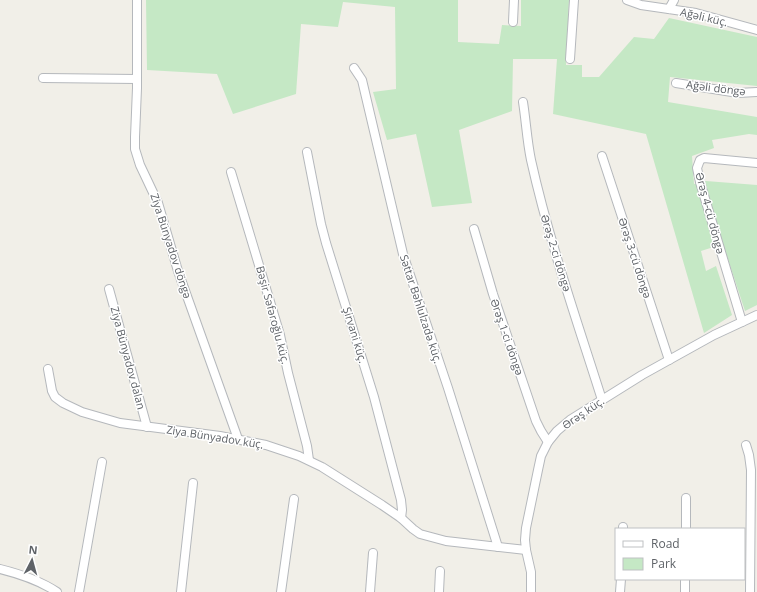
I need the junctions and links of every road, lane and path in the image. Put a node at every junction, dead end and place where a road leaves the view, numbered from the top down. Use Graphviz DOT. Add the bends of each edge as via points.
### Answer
graph roads {
  1 [pos="138,0"];
  2 [pos="514,0"];
  3 [pos="574,0"];
  4 [pos="627,0"];
  5 [pos="674,0"];
  6 [pos="669,9"];
  7 [pos="513,22"];
  8 [pos="757,30"];
  9 [pos="570,59"];
  10 [pos="354,68"];
  11 [pos="43,78"];
  12 [pos="137,79"];
  13 [pos="676,83"];
  14 [pos="757,92"];
  15 [pos="523,102"];
  16 [pos="307,152"];
  17 [pos="602,156"];
  18 [pos="757,163"];
  19 [pos="231,172"];
  20 [pos="474,229"];
  21 [pos="109,289"];
  22 [pos="757,315"];
  23 [pos="742,322"];
  24 [pos="669,360"];
  25 [pos="48,370"];
  26 [pos="602,400"];
  27 [pos="147,427"];
  28 [pos="238,439"];
  29 [pos="548,442"];
  30 [pos="746,445"];
  31 [pos="309,460"];
  32 [pos="102,462"];
  33 [pos="193,483"];
  34 [pos="686,498"];
  35 [pos="294,499"];
  36 [pos="401,518"];
  37 [pos="686,528"];
  38 [pos="498,547"];
  39 [pos="526,550"];
  40 [pos="373,553"];
  41 [pos="440,570"];
  42 [pos="0,571"];
  43 [pos="620,580"];
  44 [pos="685,580"];
  45 [pos="57,592"];
  46 [pos="79,592"];
  47 [pos="181,592"];
  48 [pos="281,592"];
  49 [pos="370,592"];
  50 [pos="438,592"];
  51 [pos="531,592"];
  52 [pos="620,592"];
  53 [pos="685,592"];
  54 [pos="750,592"];
  1 -- 12 [label="street, Ziya Bünyadov döngə"];
  2 -- 7 [label="street"];
  3 -- 9 [label="street"];
  4 -- 6 [label="street, Ağəli küç."];
  5 -- 6 [label="street"];
  6 -- 8 [label="street, Ağəli küç." via="696,13"];
  10 -- 38 [label="street, Səttar Bəhlulzadə küç." via="362,80 403,254"];
  11 -- 12 [label="street"];
  12 -- 28 [label="street, Ziya Bünyadov döngə" via="135,149 158,203 178,271"];
  13 -- 14 [label="street, Ağəli döngə" via="738,93"];
  15 -- 26 [label="street, Ərəş 2-ci döngə" via="530,158 542,208"];
  16 -- 36 [label="street, Şirvani küç." via="326,243 374,397 401,500"];
  17 -- 24 [label="street, Ərəş 3-cü döngə"];
  18 -- 23 [label="street, Ərəş 4-cü döngə" via="704,158 700,160 697,168"];
  19 -- 31 [label="street, Bəşir Səfəroğlu küç." via="280,335"];
  20 -- 29 [label="street, Ərəş 1-ci döngə" via="536,422"];
  21 -- 27 [label="street, Ziya Bünyadov dalan"];
  22 -- 23 [label="street, Ərəş küç."];
  23 -- 24 [label="street, Ərəş küç."];
  24 -- 26 [label="street, Ərəş küç."];
  25 -- 27 [label="street, Ziya Bünyadov küç." via="52,391 63,403 103,419"];
  26 -- 29 [label="street, Ərəş küç." via="570,420 556,431"];
  27 -- 28 [label="street, Ziya Bünyadov küç."];
  28 -- 31 [label="street, Ziya Bünyadov küç." via="266,445"];
  29 -- 39 [label="street, Ərəş küç." via="541,456 526,528"];
  30 -- 54 [label="street" via="751,470"];
  31 -- 36 [label="street, Ziya Bünyadov küç."];
  32 -- 46 [label="street"];
  33 -- 47 [label="street"];
  34 -- 37 [label="street"];
  35 -- 48 [label="street"];
  36 -- 38 [label="street, Ziya Bünyadov küç." via="412,529 428,537"];
  38 -- 39 [label="street, Ziya Bünyadov küç."];
  39 -- 51 [label="street, Ərəş küç." via="531,572"];
  40 -- 49 [label="street"];
  41 -- 50 [label="street"];
  42 -- 45 [label="street" via="27,576"];
  43 -- 52 [label="street"];
  44 -- 53 [label="street"];
}
